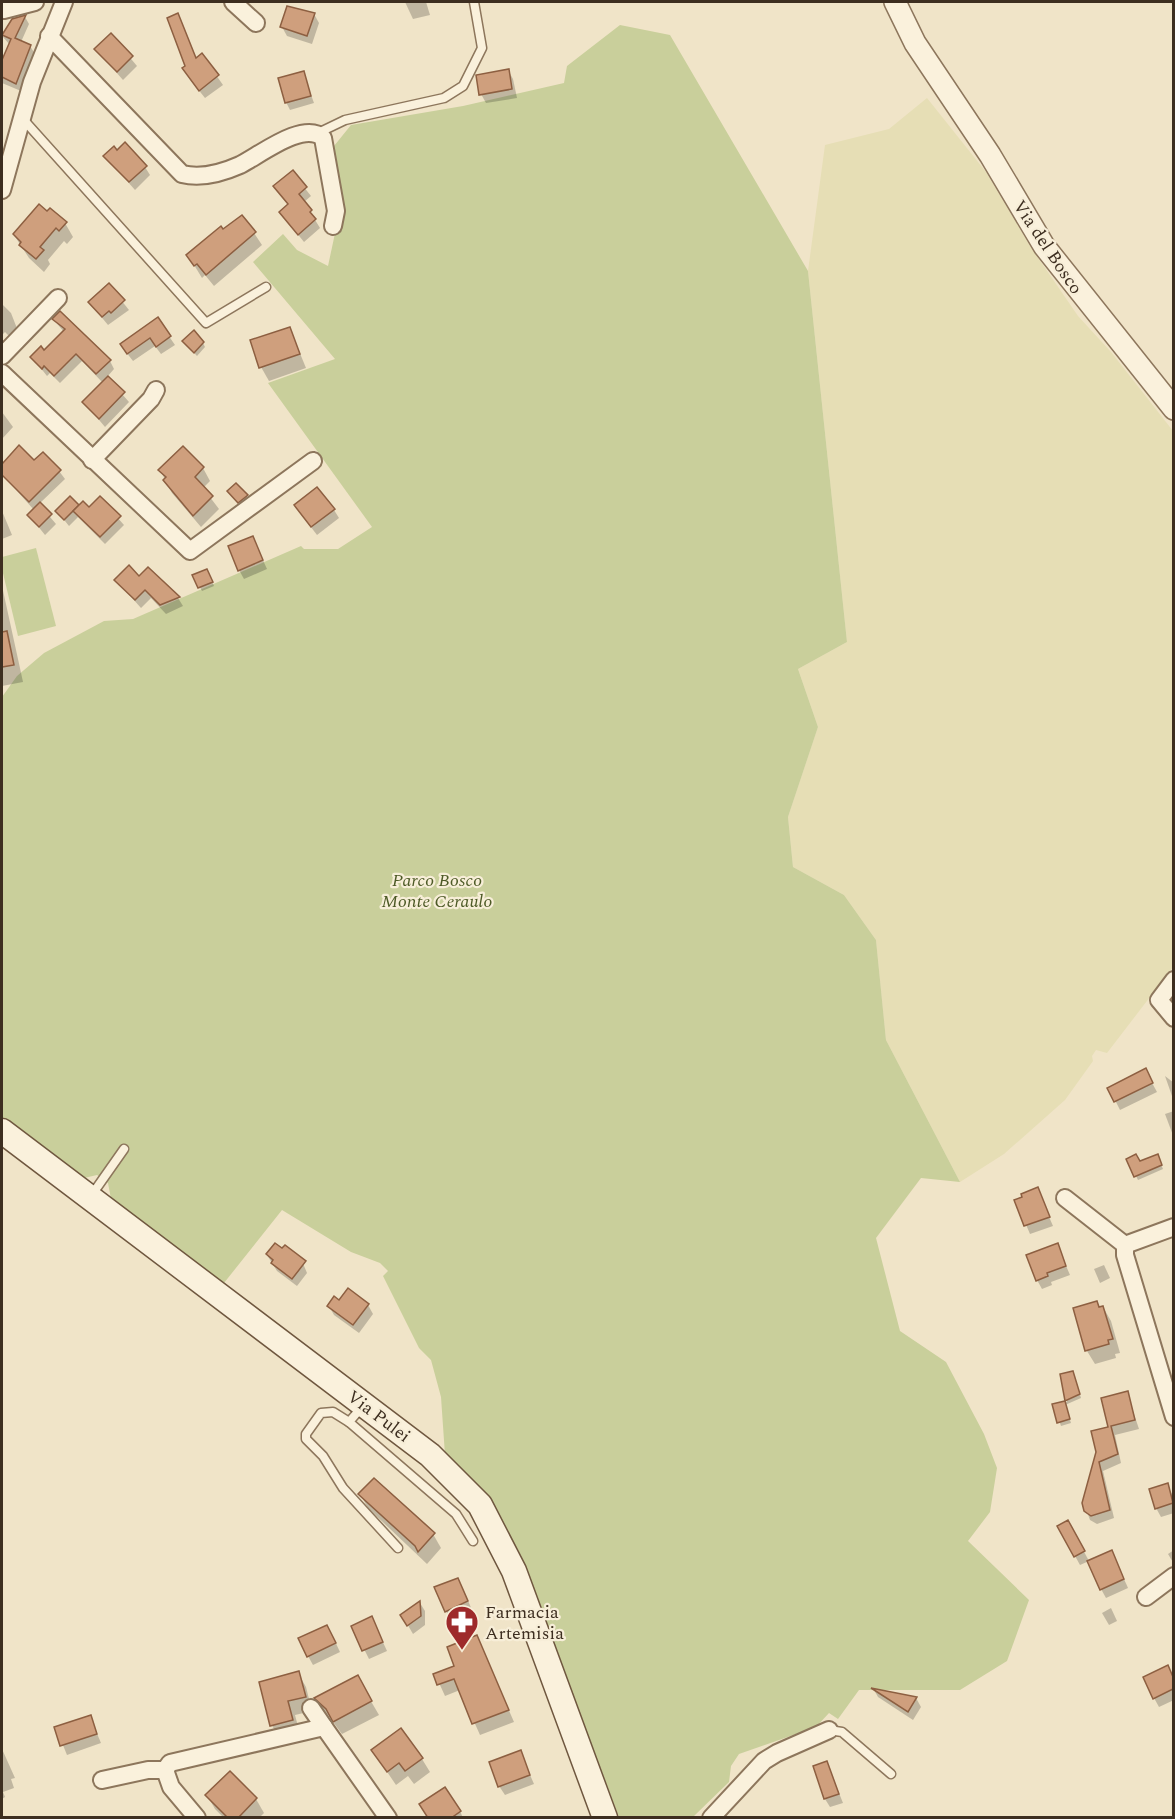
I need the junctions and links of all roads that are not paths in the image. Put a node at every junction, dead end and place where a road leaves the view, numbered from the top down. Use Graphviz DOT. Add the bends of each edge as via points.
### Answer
graph roads {
  1 [pos="35,2"];
  2 [pos="64,2"];
  3 [pos="233,2"];
  4 [pos="474,2"];
  5 [pos="895,2"];
  6 [pos="3,9"];
  7 [pos="256,23"];
  8 [pos="49,36"];
  9 [pos="22,118"];
  10 [pos="318,133"];
  11 [pos="2,190"];
  12 [pos="333,226"];
  13 [pos="266,287"];
  14 [pos="58,298"];
  15 [pos="2,356"];
  16 [pos="2,373"];
  17 [pos="156,390"];
  18 [pos="1173,409"];
  19 [pos="92,460"];
  20 [pos="313,461"];
  21 [pos="1173,980"];
  22 [pos="1173,1018"];
  23 [pos="2,1131"];
  24 [pos="124,1149"];
  25 [pos="91,1196"];
  26 [pos="1065,1198"];
  27 [pos="1173,1227"];
  28 [pos="1125,1245"];
  29 [pos="357,1413"];
  30 [pos="1173,1417"];
  31 [pos="473,1541"];
  32 [pos="398,1548"];
  33 [pos="1173,1576"];
  34 [pos="1146,1597"];
  35 [pos="311,1708"];
  36 [pos="324,1728"];
  37 [pos="829,1730"];
  38 [pos="165,1770"];
  39 [pos="891,1774"];
  40 [pos="102,1780"];
  41 [pos="198,1818"];
  42 [pos="388,1818"];
  43 [pos="605,1818"];
  44 [pos="711,1818"];
  1 -- 6 [label="street"];
  2 -- 8 [label="street"];
  3 -- 7 [label="street"];
  4 -- 10 [label="lane" via="482,48 463,86 455,93 345,120"];
  5 -- 18 [label="street, Via del Bosco" via="935,76 990,155 1051,256"];
  8 -- 9 [label="street"];
  8 -- 10 [label="street" via="182,174 195,177 217,173 241,165 284,141 307,132"];
  9 -- 11 [label="street"];
  9 -- 13 [label="lane" via="206,323"];
  10 -- 12 [label="street" via="323,138 336,211"];
  14 -- 15 [label="street"];
  16 -- 19 [label="street"];
  17 -- 19 [label="street"];
  19 -- 20 [label="street" via="190,551"];
  21 -- 22 [label="street" via="1159,1000"];
  23 -- 25 [label="main road, Via Pulei"];
  24 -- 25 [label="lane"];
  25 -- 29 [label="main road, Via Pulei"];
  26 -- 28 [label="street"];
  27 -- 28 [label="street"];
  28 -- 30 [label="street"];
  29 -- 31 [label="lane" via="456,1514"];
  29 -- 32 [label="lane" via="321,1413 306,1439"];
  29 -- 43 [label="main road, Via Pulei" via="430,1455 480,1505 514,1571"];
  33 -- 34 [label="street"];
  35 -- 36 [label="street"];
  36 -- 38 [label="street" via="170,1763"];
  36 -- 42 [label="street"];
  37 -- 39 [label="lane" via="842,1732"];
  37 -- 44 [label="street" via="764,1761"];
  38 -- 40 [label="street"];
  38 -- 41 [label="street" via="171,1787"];
}
